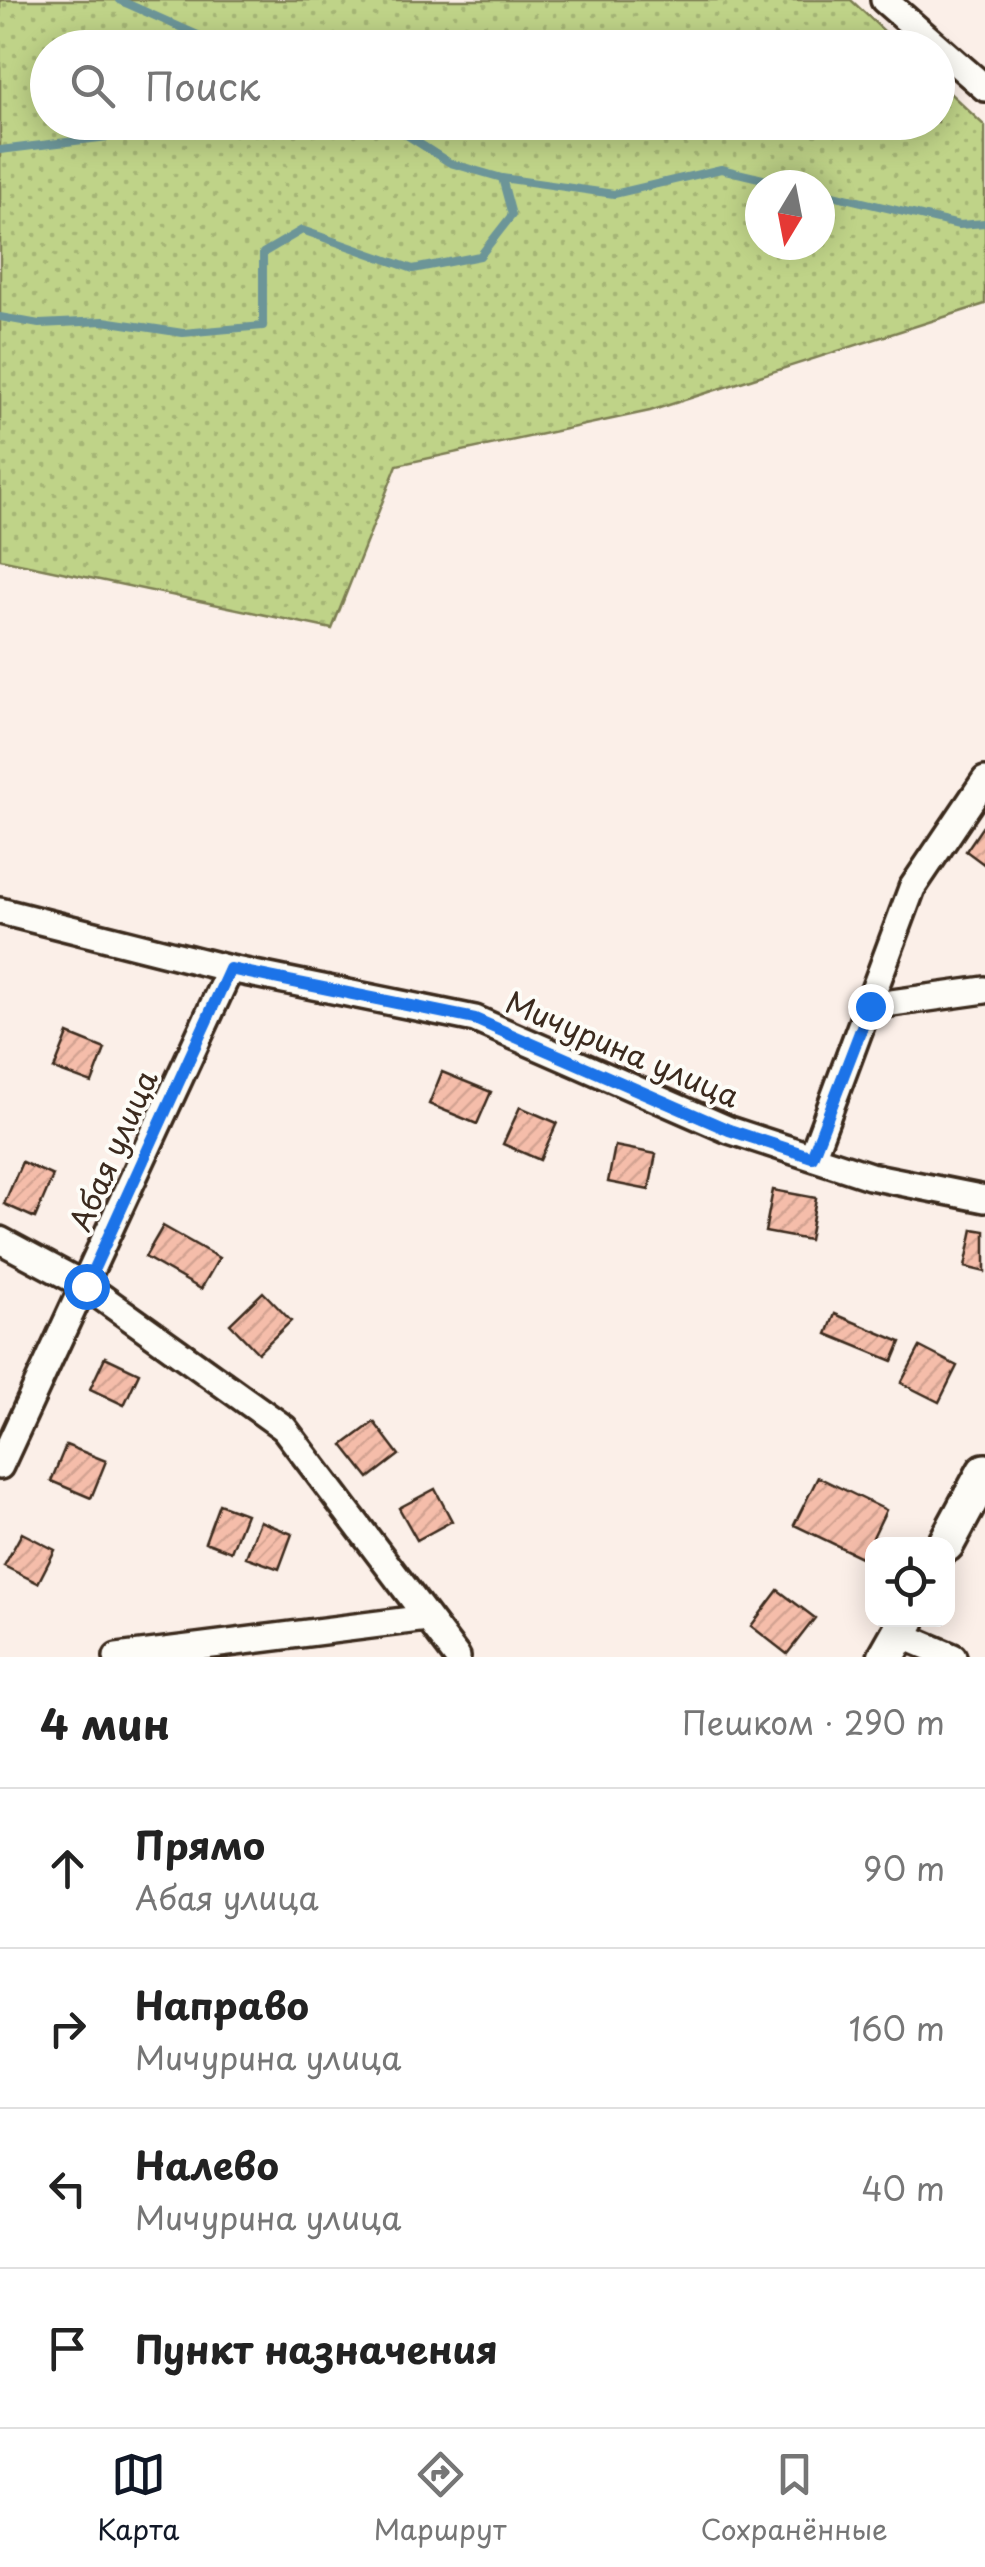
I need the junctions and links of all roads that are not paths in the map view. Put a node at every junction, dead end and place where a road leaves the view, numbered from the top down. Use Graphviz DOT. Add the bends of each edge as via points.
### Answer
graph roads {
  1 [pos="884,0"];
  2 [pos="918,30"];
  3 [pos="955,62"];
  4 [pos="985,88"];
  5 [pos="985,780"];
  6 [pos="0,911"];
  7 [pos="230,969"];
  8 [pos="985,990"];
  9 [pos="870,1006"];
  10 [pos="812,1157"];
  11 [pos="985,1199"];
  12 [pos="0,1240"];
  13 [pos="86,1286"];
  14 [pos="0,1466"];
  15 [pos="985,1472"];
  16 [pos="950,1537"];
  17 [pos="427,1618"];
  18 [pos="897,1637"];
  19 [pos="117,1657"];
  20 [pos="457,1657"];
  21 [pos="953,1657"];
  1 -- 2 [label="street"];
  3 -- 4 [label="street"];
  5 -- 9 [label="street" via="912,888"];
  6 -- 7 [label="street, Мичурина улица"];
  7 -- 10 [label="street, Мичурина улица" via="475,1019 729,1130"];
  7 -- 13 [label="street, Абая улица"];
  8 -- 9 [label="street"];
  9 -- 10 [label="street"];
  10 -- 11 [label="street, Мичурина улица"];
  12 -- 13 [label="street"];
  13 -- 14 [label="street, Абая улица"];
  13 -- 17 [label="street" via="284,1428"];
  15 -- 16 [label="street"];
  17 -- 19 [label="street"];
  17 -- 20 [label="street"];
  18 -- 21 [label="street"];
}
